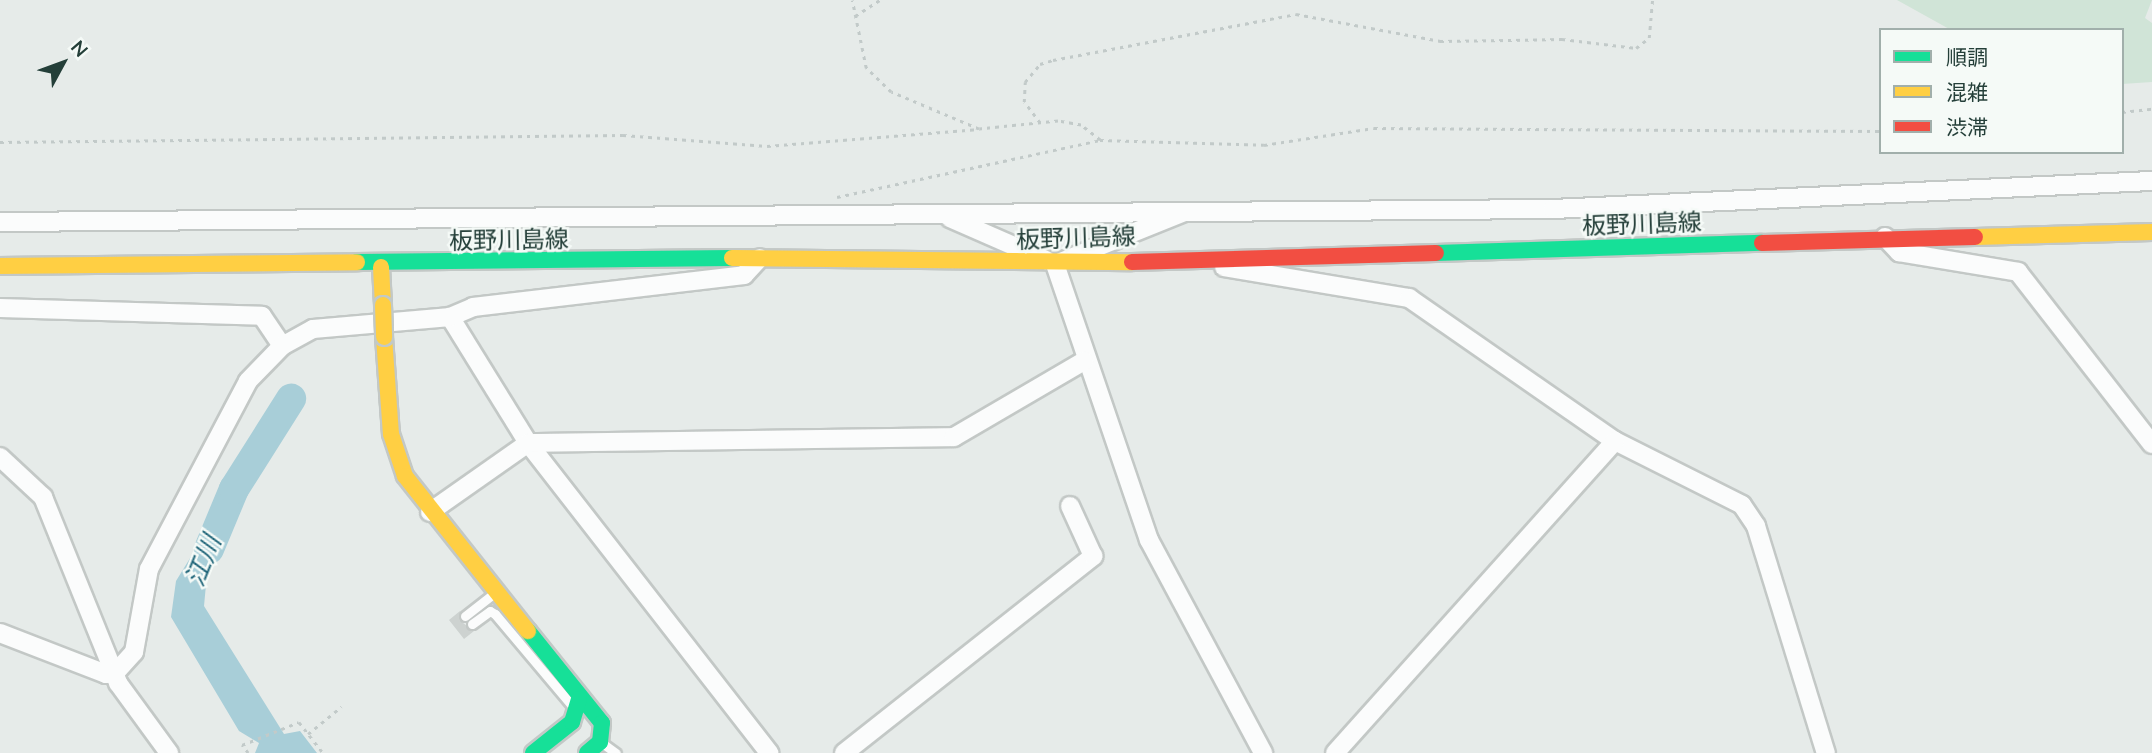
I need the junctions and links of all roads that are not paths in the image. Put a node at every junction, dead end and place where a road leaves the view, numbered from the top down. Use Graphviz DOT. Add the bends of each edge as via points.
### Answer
graph roads {
  1 [pos="2150,181"];
  2 [pos="1186,211"];
  3 [pos="943,215"];
  4 [pos="0,222"];
  5 [pos="2152,232"];
  6 [pos="1885,237"];
  7 [pos="1202,257"];
  8 [pos="760,258"];
  9 [pos="1055,264"];
  10 [pos="0,266"];
  11 [pos="381,267"];
  12 [pos="0,308"];
  13 [pos="450,317"];
  14 [pos="282,346"];
  15 [pos="1084,361"];
  16 [pos="1615,441"];
  17 [pos="528,443"];
  18 [pos="2152,444"];
  19 [pos="0,457"];
  20 [pos="1070,506"];
  21 [pos="430,512"];
  22 [pos="494,592"];
  23 [pos="465,616"];
  24 [pos="472,624"];
  25 [pos="0,634"];
  26 [pos="116,672"];
  27 [pos="578,706"];
  28 [pos="152,732"];
  29 [pos="594,748"];
  30 [pos="150,753"];
  31 [pos="169,753"];
  32 [pos="533,753"];
  33 [pos="616,753"];
  34 [pos="769,753"];
  35 [pos="844,753"];
  36 [pos="1262,753"];
  37 [pos="1335,753"];
  38 [pos="1826,753"];
  1 -- 2 [label="street" via="1553,209"];
  2 -- 3 [label="street"];
  2 -- 9 [label="street"];
  3 -- 4 [label="street"];
  3 -- 9 [label="street"];
  5 -- 6 [label="main road, 板野川島線"];
  6 -- 7 [label="main road, 板野川島線"];
  6 -- 18 [label="street" via="1899,252 2018,272"];
  7 -- 9 [label="main road, 板野川島線"];
  7 -- 16 [label="street" via="1221,267 1409,298"];
  8 -- 9 [label="main road, 板野川島線"];
  8 -- 11 [label="main road, 板野川島線"];
  8 -- 13 [label="street" via="744,275 473,307"];
  9 -- 15 [label="street"];
  10 -- 11 [label="main road, 板野川島線"];
  11 -- 21 [label="main road, bridge" via="396,454"];
  12 -- 14 [label="street" via="262,316"];
  13 -- 14 [label="street" via="327,326"];
  13 -- 17 [label="street"];
  14 -- 26 [label="street" via="248,381 162,542 149,569 134,652"];
  15 -- 17 [label="street" via="954,437"];
  15 -- 36 [label="street" via="1149,540"];
  16 -- 37 [label="street"];
  16 -- 38 [label="street" via="1751,515"];
  17 -- 21 [label="street"];
  17 -- 34 [label="street"];
  19 -- 26 [label="street" via="43,497 61,529"];
  20 -- 35 [label="street" via="1093,556"];
  21 -- 22 [label="main road"];
  22 -- 23 [label="lane"];
  22 -- 27 [label="main road"];
  24 -- 27 [label="lane" via="490,611 495,614"];
  25 -- 26 [label="street" via="106,674"];
  26 -- 28 [label="street"];
  27 -- 29 [label="main road" via="602,723"];
  27 -- 32 [label="main road"];
  28 -- 30 [label="street"];
  28 -- 31 [label="street"];
  29 -- 33 [label="lane"];
}
